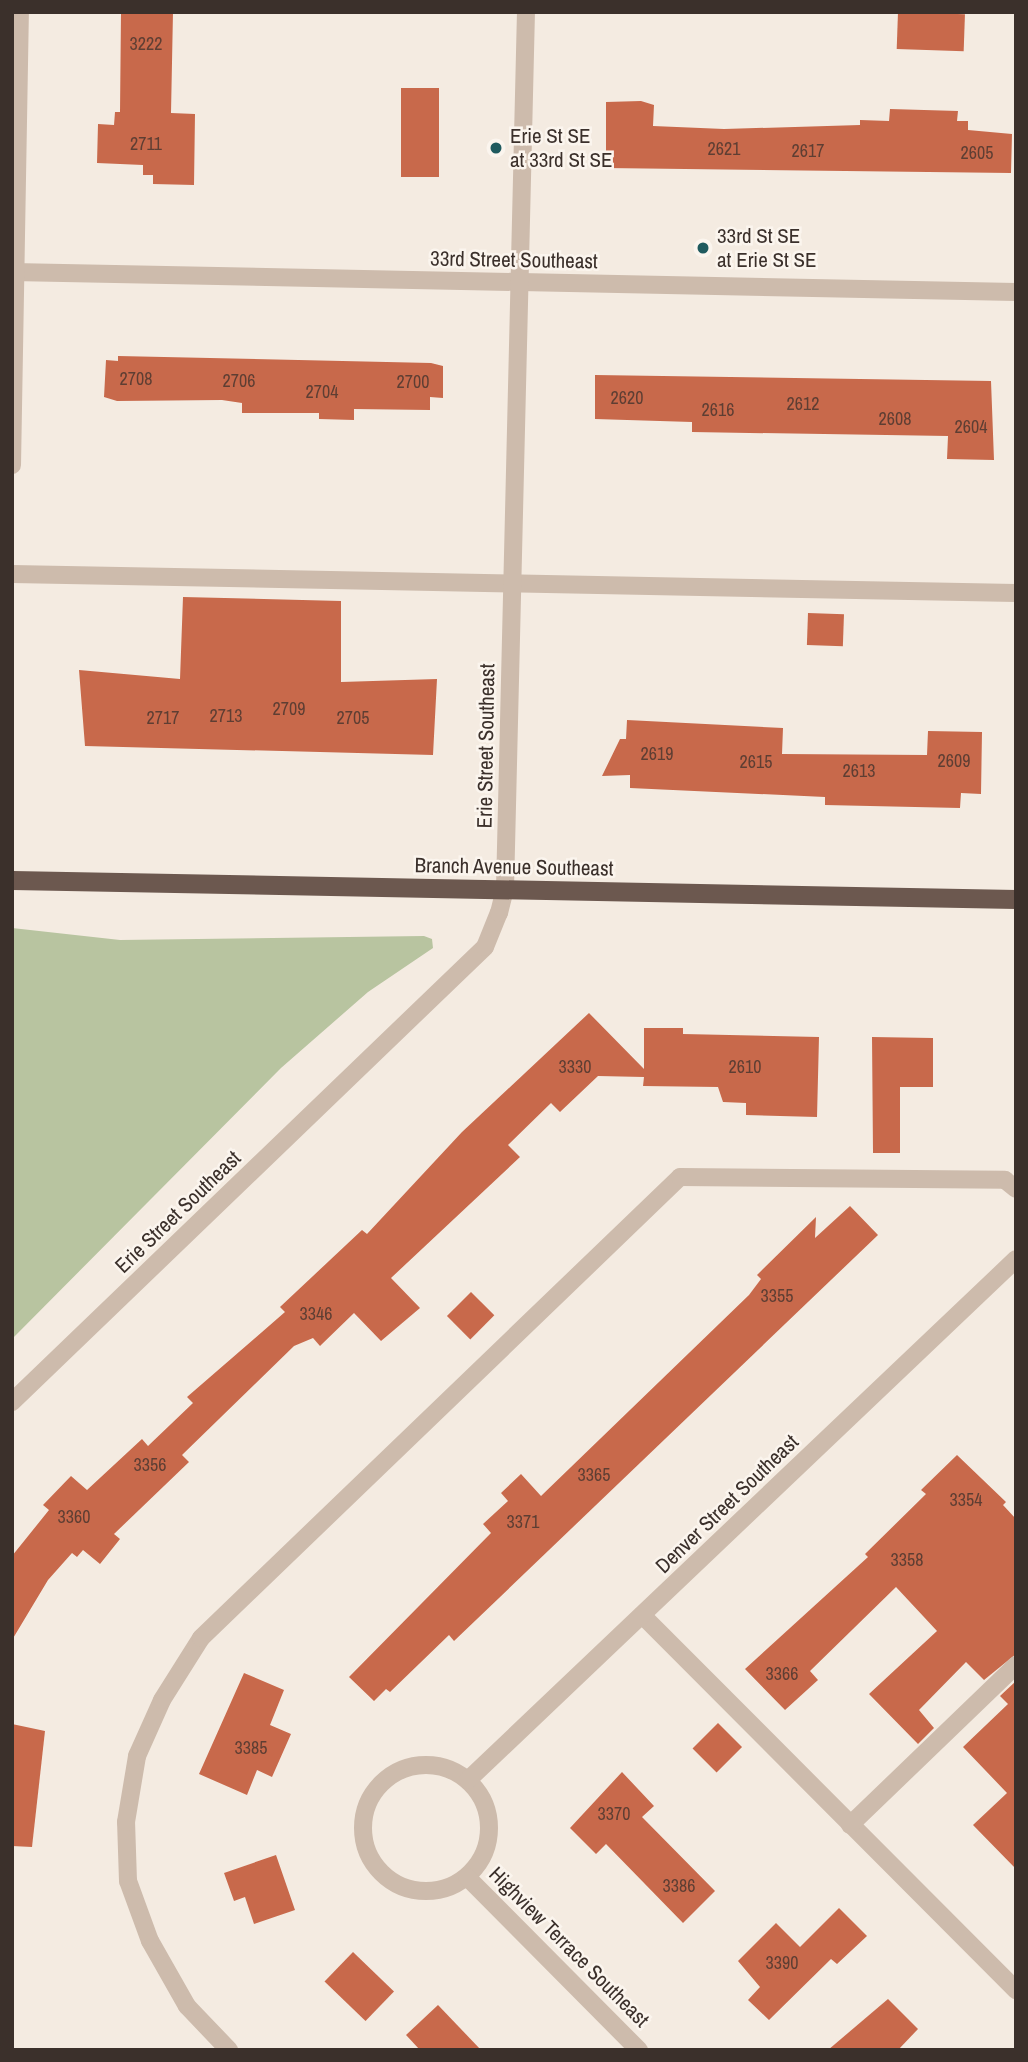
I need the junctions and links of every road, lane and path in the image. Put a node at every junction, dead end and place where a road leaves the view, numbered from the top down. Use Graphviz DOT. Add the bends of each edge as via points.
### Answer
graph roads {
  1 [pos="20,12"];
  2 [pos="526,12"];
  3 [pos="14,272"];
  4 [pos="520,283"];
  5 [pos="1016,292"];
  6 [pos="12,466"];
  7 [pos="12,574"];
  8 [pos="513,580"];
  9 [pos="1016,593"];
  10 [pos="12,880"];
  11 [pos="505,889"];
  12 [pos="1016,899"];
  13 [pos="1016,1189"];
  14 [pos="1016,1259"];
  15 [pos="12,1402"];
  16 [pos="642,1615"];
  17 [pos="1016,1665"];
  18 [pos="468,1780"];
  19 [pos="850,1825"];
  20 [pos="467,1877"];
  21 [pos="1016,1990"];
  22 [pos="628,2046"];
  23 [pos="229,2050"];
  1 -- 3 [label="street"];
  2 -- 4 [label="street, Erie Street Southeast"];
  3 -- 4 [label="street, 33rd Street Southeast"];
  3 -- 6 [label="street"];
  4 -- 5 [label="street, 33rd Street Southeast"];
  4 -- 8 [label="street, Erie Street Southeast"];
  7 -- 8 [label="street"];
  8 -- 9 [label="street"];
  8 -- 11 [label="street, Erie Street Southeast"];
  10 -- 11 [label="highway, Branch Avenue Southeast"];
  11 -- 12 [label="highway, Branch Avenue Southeast"];
  11 -- 15 [label="street, Erie Street Southeast" via="485,947"];
  13 -- 23 [label="street" via="1005,1180 680,1177 201,1638 162,1699 137,1756 126,1822 128,1881 150,1941 187,2006"];
  14 -- 16 [label="street, Denver Street Southeast"];
  16 -- 18 [label="street, Denver Street Southeast"];
  16 -- 19 [label="street"];
  17 -- 19 [label="street"];
  18 -- 20 [label="street" via="482,1797 489,1840"];
  18 -- 20 [label="street" via="428,1764 405,1768 379,1787 364,1816 371,1859 404,1888 447,1888"];
  19 -- 21 [label="street"];
  20 -- 22 [label="street, Highview Terrace Southeast"];
}
